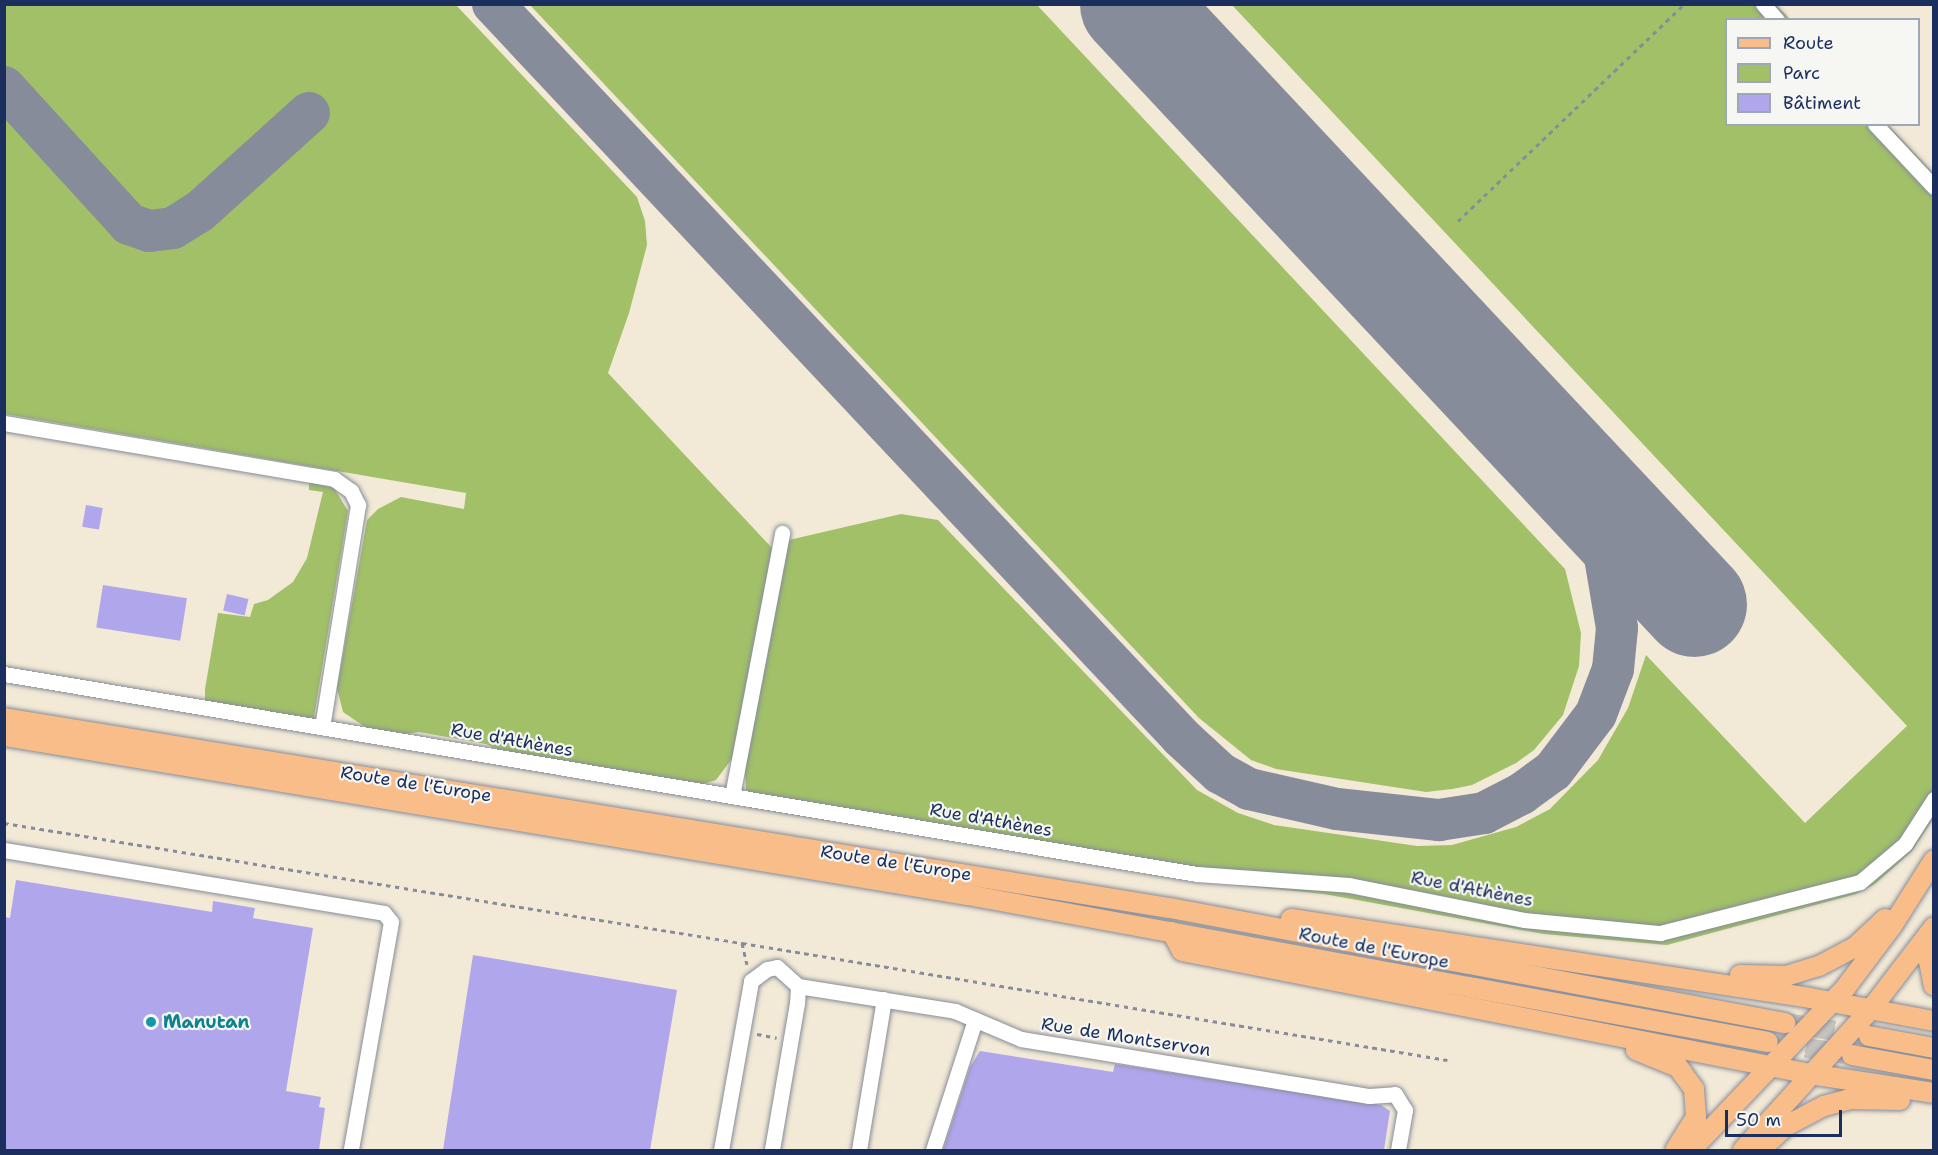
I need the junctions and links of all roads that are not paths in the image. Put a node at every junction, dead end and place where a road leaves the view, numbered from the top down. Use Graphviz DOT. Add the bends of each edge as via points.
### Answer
graph roads {
  1 [pos="1763,4"];
  2 [pos="1775,18"];
  3 [pos="1877,126"];
  4 [pos="1934,186"];
  5 [pos="4,423"];
  6 [pos="782,533"];
  7 [pos="4,674"];
  8 [pos="4,718"];
  9 [pos="322,727"];
  10 [pos="4,736"];
  11 [pos="732,796"];
  12 [pos="1934,799"];
  13 [pos="4,850"];
  14 [pos="1934,860"];
  15 [pos="1916,887"];
  16 [pos="1170,908"];
  17 [pos="1934,927"];
  18 [pos="1172,932"];
  19 [pos="1934,949"];
  20 [pos="1594,964"];
  21 [pos="798,986"];
  22 [pos="1934,986"];
  23 [pos="884,999"];
  24 [pos="1833,1003"];
  25 [pos="1871,1009"];
  26 [pos="975,1020"];
  27 [pos="1542,1020"];
  28 [pos="1934,1021"];
  29 [pos="1785,1023"];
  30 [pos="1869,1036"];
  31 [pos="1768,1042"];
  32 [pos="1934,1048"];
  33 [pos="1852,1055"];
  34 [pos="1770,1066"];
  35 [pos="1934,1070"];
  36 [pos="1810,1074"];
  37 [pos="1934,1093"];
  38 [pos="1934,1101"];
  39 [pos="351,1150"];
  40 [pos="721,1150"];
  41 [pos="772,1150"];
  42 [pos="859,1150"];
  43 [pos="933,1150"];
  44 [pos="1398,1150"];
  45 [pos="1675,1150"];
  46 [pos="1691,1150"];
  47 [pos="1743,1150"];
  48 [pos="1760,1150"];
  1 -- 2 [label="street"];
  3 -- 4 [label="street"];
  5 -- 9 [label="street" via="334,479 351,491 358,505"];
  6 -- 11 [label="street"];
  7 -- 9 [label="street, Rue d'Athènes"];
  8 -- 16 [label="main road, Route de l'Europe"];
  9 -- 11 [label="street, Rue d'Athènes"];
  10 -- 18 [label="main road, Route de l'Europe"];
  11 -- 12 [label="street, Rue d'Athènes" via="1197,874 1349,885 1524,920 1660,933 1860,882 1905,844"];
  13 -- 39 [label="street" via="384,913 391,922"];
  14 -- 15 [label="main road"];
  15 -- 20 [label="main road" via="1855,946 1819,966 1786,976"];
  15 -- 24 [label="main road" via="1873,953"];
  16 -- 20 [label="main road" via="1187,904"];
  16 -- 29 [label="main road, Route de l'Europe"];
  17 -- 25 [label="main road"];
  18 -- 27 [label="main road" via="1182,951"];
  18 -- 31 [label="main road, Route de l'Europe"];
  19 -- 22 [label="main road" via="1929,962"];
  20 -- 24 [label="main road"];
  21 -- 23 [label="street, Rue de Montservon"];
  21 -- 40 [label="street" via="777,967 766,969 751,981"];
  21 -- 41 [label="street"];
  23 -- 26 [label="street, Rue de Montservon" via="956,1011"];
  23 -- 42 [label="street"];
  24 -- 25 [label="main road"];
  24 -- 34 [label="main road"];
  25 -- 28 [label="main road"];
  25 -- 36 [label="main road"];
  26 -- 43 [label="street"];
  26 -- 44 [label="street, Rue de Montservon" via="1021,1039 1369,1096 1395,1094 1405,1110"];
  27 -- 34 [label="main road"];
  27 -- 45 [label="main road" via="1656,1056 1685,1075 1696,1098 1696,1117"];
  30 -- 32 [label="main road"];
  33 -- 35 [label="main road"];
  34 -- 36 [label="main road"];
  34 -- 46 [label="main road"];
  36 -- 37 [label="main road"];
  36 -- 47 [label="main road"];
  38 -- 48 [label="main road" via="1841,1101 1797,1119"];
}
